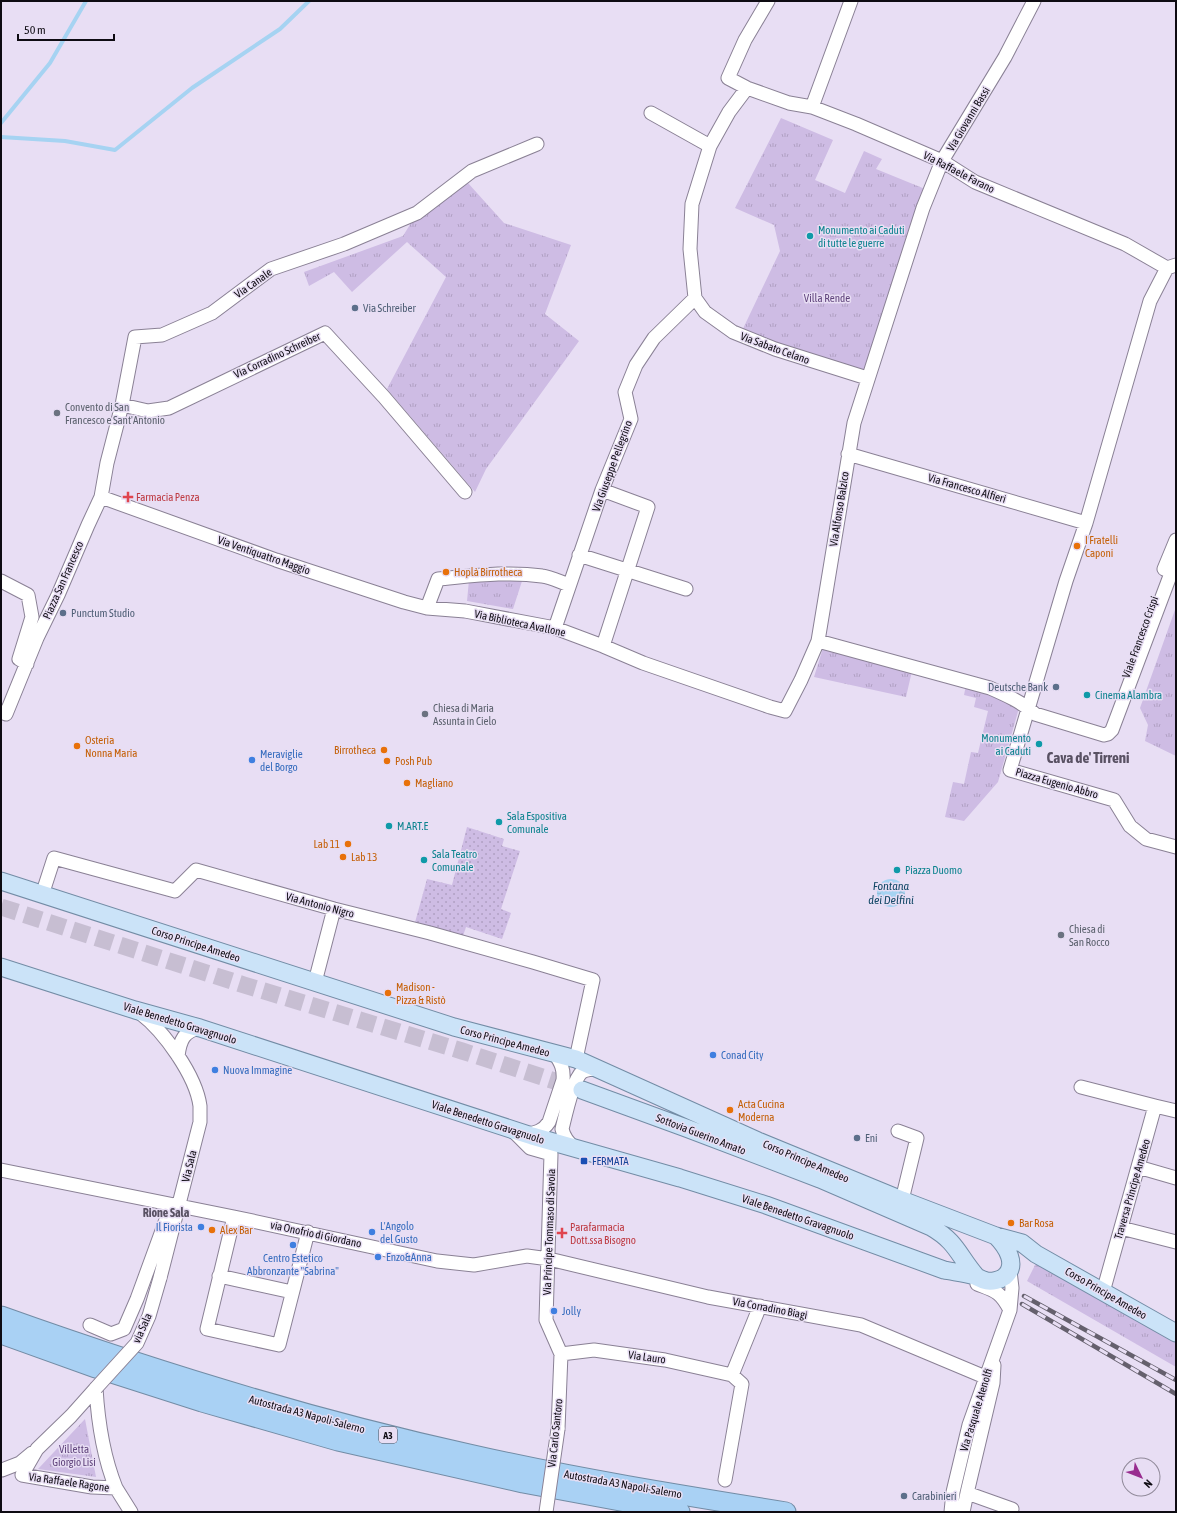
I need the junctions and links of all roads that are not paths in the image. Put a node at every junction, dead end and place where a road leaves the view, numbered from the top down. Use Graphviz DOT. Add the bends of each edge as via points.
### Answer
graph roads {
  1 [pos="768,1"];
  2 [pos="851,1"];
  3 [pos="1034,1"];
  4 [pos="747,88"];
  5 [pos="812,107"];
  6 [pos="651,113"];
  7 [pos="537,144"];
  8 [pos="710,146"];
  9 [pos="942,161"];
  10 [pos="1171,266"];
  11 [pos="695,298"];
  12 [pos="867,378"];
  13 [pos="122,405"];
  14 [pos="848,454"];
  15 [pos="602,490"];
  16 [pos="465,492"];
  17 [pos="101,497"];
  18 [pos="1086,523"];
  19 [pos="1176,540"];
  20 [pos="579,555"];
  21 [pos="1176,560"];
  22 [pos="627,570"];
  23 [pos="1,581"];
  24 [pos="569,585"];
  25 [pos="686,589"];
  26 [pos="427,608"];
  27 [pos="555,628"];
  28 [pos="818,641"];
  29 [pos="603,646"];
  30 [pos="27,664"];
  31 [pos="1028,708"];
  32 [pos="785,711"];
  33 [pos="3,713"];
  34 [pos="1176,847"];
  35 [pos="1,881"];
  36 [pos="42,895"];
  37 [pos="334,910"];
  38 [pos="1,967"];
  39 [pos="314,982"];
  40 [pos="135,1010"];
  41 [pos="200,1028"];
  42 [pos="555,1054"];
  43 [pos="178,1056"];
  44 [pos="576,1059"];
  45 [pos="598,1069"];
  46 [pos="1082,1087"];
  47 [pos="582,1090"];
  48 [pos="1155,1106"];
  49 [pos="1176,1111"];
  50 [pos="518,1132"];
  51 [pos="898,1132"];
  52 [pos="579,1150"];
  53 [pos="1138,1167"];
  54 [pos="1,1170"];
  55 [pos="1176,1178"];
  56 [pos="820,1179"];
  57 [pos="902,1200"];
  58 [pos="179,1206"];
  59 [pos="234,1217"];
  60 [pos="1121,1228"];
  61 [pos="308,1232"];
  62 [pos="996,1236"];
  63 [pos="1176,1242"];
  64 [pos="1036,1254"];
  65 [pos="549,1259"];
  66 [pos="1010,1268"];
  67 [pos="219,1276"];
  68 [pos="160,1278"];
  69 [pos="980,1282"];
  70 [pos="292,1292"];
  71 [pos="1103,1292"];
  72 [pos="760,1306"];
  73 [pos="1010,1310"];
  74 [pos="1,1316"];
  75 [pos="90,1326"];
  76 [pos="1176,1333"];
  77 [pos="1,1334"];
  78 [pos="996,1352"];
  79 [pos="561,1354"];
  80 [pos="732,1375"];
  81 [pos="985,1376"];
  82 [pos="96,1388"];
  83 [pos="37,1449"];
  84 [pos="2,1470"];
  85 [pos="22,1475"];
  86 [pos="725,1480"];
  87 [pos="116,1488"];
  88 [pos="967,1493"];
  89 [pos="1012,1508"];
  90 [pos="131,1512"];
  91 [pos="546,1512"];
  92 [pos="680,1512"];
  93 [pos="786,1512"];
  94 [pos="951,1512"];
  95 [pos="963,1512"];
  1 -- 4 [label="street, Via Raffaele Farano" via="745,40 728,78"];
  2 -- 5 [label="street"];
  3 -- 9 [label="street, Via Giovanni Bassi" via="1005,57"];
  4 -- 5 [label="street, Via Raffaele Farano" via="789,103"];
  4 -- 8 [label="street" via="729,112"];
  5 -- 9 [label="street, Via Raffaele Farano"];
  6 -- 8 [label="street"];
  7 -- 13 [label="street, Via Canale" via="472,171 417,214 344,244 271,269 212,313 162,335 135,337"];
  8 -- 11 [label="street" via="692,204 690,249"];
  9 -- 10 [label="street, Via Raffaele Farano" via="975,182 1125,244"];
  9 -- 12 [label="street, Via Giovanni Bassi" via="923,208"];
  10 -- 18 [label="street" via="1150,301"];
  11 -- 12 [label="street, Via Sabato Celano" via="705,312 733,332 775,349"];
  11 -- 15 [label="street, Via Giuseppe Pellegrino" via="654,338 636,365 625,392 631,419"];
  12 -- 14 [label="street, Via Alfonso Balzico"];
  13 -- 16 [label="street, Via Corradino Schreiber" via="148,411 169,408 324,332 384,397"];
  13 -- 17 [label="street, Via Canale"];
  14 -- 18 [label="street, Via Francesco Alfieri"];
  14 -- 28 [label="street, Via Alfonso Balzico"];
  15 -- 20 [label="street, Via Giuseppe Pellegrino"];
  15 -- 22 [label="street" via="648,507"];
  17 -- 26 [label="street, Via Ventiquattro Maggio" via="276,560"];
  17 -- 30 [label="street, Piazza San Francesco"];
  18 -- 31 [label="street"];
  19 -- 31 [label="street, Viale Francesco Crispi" via="1106,725 1100,726 1038,707"];
  20 -- 22 [label="street"];
  20 -- 24 [label="street, Via Giuseppe Pellegrino"];
  21 -- 31 [label="street, Viale Francesco Crispi" via="1112,730 1104,735 1035,714"];
  22 -- 25 [label="street"];
  22 -- 29 [label="street"];
  23 -- 30 [label="street, Piazza San Francesco" via="28,595 32,617 19,659"];
  24 -- 26 [label="street" via="544,576 522,574 438,579"];
  24 -- 27 [label="street, Via Giuseppe Pellegrino"];
  26 -- 27 [label="street, Via Biblioteca Avallone" via="465,611"];
  27 -- 29 [label="street, Via Biblioteca Avallone"];
  28 -- 31 [label="street" via="990,688"];
  28 -- 32 [label="street, Via Alfonso Balzico"];
  29 -- 32 [label="street, Via Biblioteca Avallone" via="650,666"];
  30 -- 33 [label="street, Piazza San Francesco"];
  31 -- 34 [label="street, Piazza Eugenio Abbro" via="1010,770 1114,800 1130,826 1146,839"];
  35 -- 36 [label="main road, Corso Principe Amedeo"];
  36 -- 37 [label="street, Via Antonio Nigro" via="54,858 175,891 196,870"];
  36 -- 39 [label="main road, Corso Principe Amedeo"];
  37 -- 39 [label="street"];
  37 -- 44 [label="street, Via Antonio Nigro" via="430,933 593,980"];
  38 -- 40 [label="main road, Viale Benedetto Gravagnuolo"];
  39 -- 42 [label="main road, Corso Principe Amedeo" via="454,1027"];
  40 -- 41 [label="main road, Viale Benedetto Gravagnuolo"];
  40 -- 43 [label="street, Via Sala" via="153,1024"];
  41 -- 43 [label="street" via="188,1031 179,1047"];
  41 -- 50 [label="main road, Viale Benedetto Gravagnuolo"];
  42 -- 44 [label="main road, Corso Principe Amedeo"];
  42 -- 50 [label="street" via="564,1073 549,1122 540,1131"];
  43 -- 58 [label="street, Via Sala" via="200,1106 200,1122"];
  44 -- 45 [label="main road, Corso Principe Amedeo"];
  45 -- 52 [label="street" via="587,1070 576,1081 562,1129 568,1143"];
  45 -- 57 [label="main road, Corso Principe Amedeo" via="758,1141"];
  46 -- 48 [label="street"];
  47 -- 56 [label="main road, Sottovia Guerino Amato"];
  48 -- 49 [label="street"];
  48 -- 53 [label="street, Traversa Principe Amedeo"];
  50 -- 52 [label="main road, Viale Benedetto Gravagnuolo"];
  50 -- 65 [label="street, Via Principe Tommaso di Savoia" via="530,1148 551,1154"];
  51 -- 57 [label="street" via="917,1138"];
  52 -- 69 [label="main road, Viale Benedetto Gravagnuolo" via="766,1205"];
  53 -- 55 [label="street"];
  53 -- 60 [label="street, Traversa Principe Amedeo"];
  54 -- 58 [label="street, via Onofrio di Giordano"];
  56 -- 57 [label="main road, Sottovia Guerino Amato"];
  56 -- 69 [label="main road, Sottovia Guerino Amato" via="941,1233 958,1250"];
  57 -- 62 [label="main road, Corso Principe Amedeo"];
  58 -- 59 [label="street, via Onofrio di Giordano"];
  58 -- 68 [label="street, Via Sala"];
  58 -- 75 [label="street" via="167,1217 124,1329 111,1334"];
  59 -- 61 [label="street, via Onofrio di Giordano"];
  59 -- 67 [label="street"];
  60 -- 63 [label="street"];
  60 -- 71 [label="street, Traversa Principe Amedeo"];
  61 -- 65 [label="street, via Onofrio di Giordano" via="437,1261 474,1265 527,1256"];
  61 -- 70 [label="street"];
  62 -- 64 [label="main road, Corso Principe Amedeo" via="1022,1243"];
  62 -- 66 [label="main road" via="1008,1253"];
  64 -- 66 [label="main road" via="1023,1257"];
  64 -- 71 [label="main road, Corso Principe Amedeo"];
  65 -- 72 [label="street, Via Corradino Biagi" via="708,1297"];
  65 -- 79 [label="street, Via Principe Tommaso di Savoia" via="546,1320"];
  66 -- 69 [label="main road" via="1006,1276 1000,1280"];
  66 -- 73 [label="street, Via Pasquale Atenolfi"];
  67 -- 70 [label="street"];
  67 -- 70 [label="street" via="207,1329 214,1331 278,1345"];
  68 -- 82 [label="street, via Sala, bridge" via="149,1316 137,1343"];
  69 -- 73 [label="street" via="998,1292"];
  71 -- 76 [label="main road, Corso Principe Amedeo"];
  72 -- 80 [label="street"];
  72 -- 81 [label="street, Via Corradino Biagi" via="861,1325"];
  73 -- 78 [label="street, Via Pasquale Atenolfi"];
  74 -- 93 [label="highway, Autostrada A3 Napoli-Salerno / A3" via="214,1388 354,1427 563,1474"];
  77 -- 92 [label="highway, Autostrada A3 Napoli-Salerno / A3" via="202,1402 338,1441 522,1483"];
  78 -- 81 [label="street, Via Pasquale Atenolfi"];
  78 -- 88 [label="street" via="993,1383"];
  79 -- 80 [label="street, Via Lauro" via="594,1350 665,1360"];
  79 -- 91 [label="street, Via Carlo Santoro, bridge" via="558,1429"];
  80 -- 86 [label="street" via="742,1384"];
  81 -- 94 [label="street, Via Pasquale Atenolfi" via="969,1425 953,1492"];
  82 -- 83 [label="street, Via Raffaele Ragone"];
  82 -- 87 [label="street, Via Raffaele Ragone" via="97,1415 108,1468"];
  83 -- 84 [label="street" via="20,1463"];
  83 -- 85 [label="street, Via Raffaele Ragone"];
  84 -- 85 [label="street, Via Raffaele Ragone"];
  85 -- 87 [label="street, Via Raffaele Ragone" via="92,1487"];
  87 -- 90 [label="street, Via Raffaele Ragone"];
  88 -- 89 [label="street"];
  88 -- 95 [label="street"];
}
